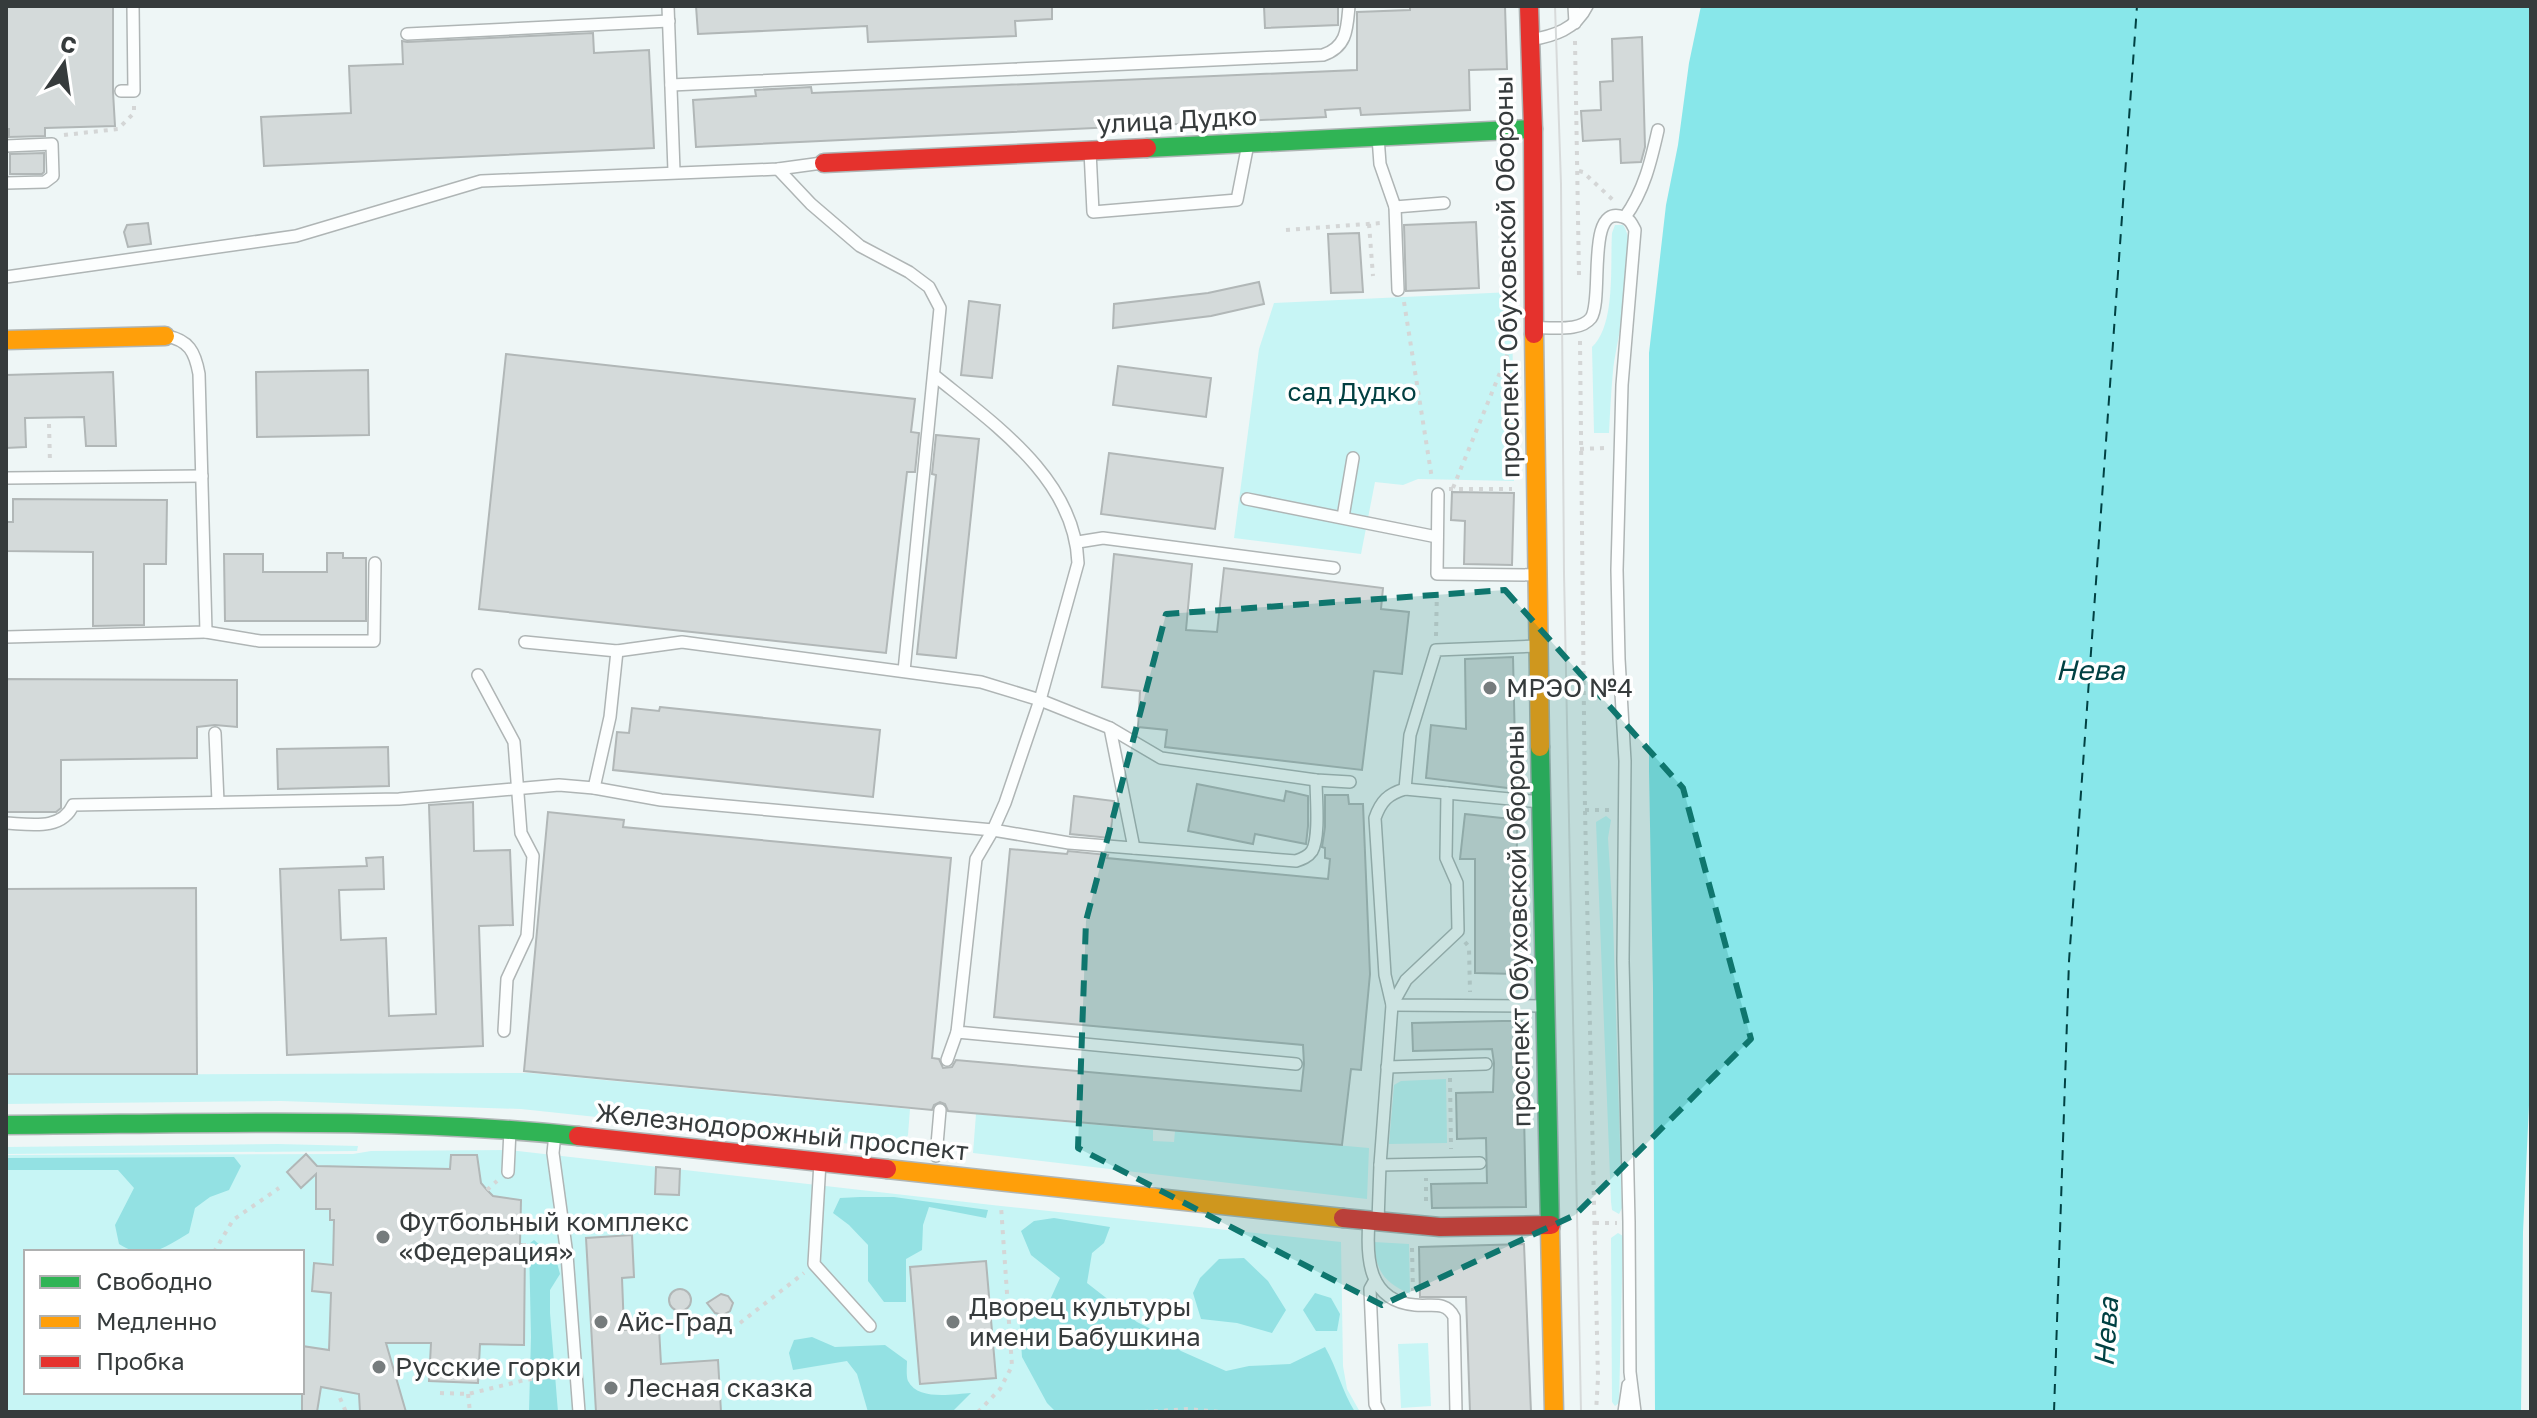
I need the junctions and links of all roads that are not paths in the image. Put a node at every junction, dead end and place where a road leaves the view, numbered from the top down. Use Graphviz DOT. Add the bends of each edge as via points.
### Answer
graph roads {
  1 [pos="133,6"];
  2 [pos="668,6"];
  3 [pos="1349,6"];
  4 [pos="1529,6"];
  5 [pos="1574,6"];
  6 [pos="1587,6"];
  7 [pos="669,21"];
  8 [pos="1575,23"];
  9 [pos="407,34"];
  10 [pos="1530,40"];
  11 [pos="671,85"];
  12 [pos="121,91"];
  13 [pos="1533,129"];
  14 [pos="1658,130"];
  15 [pos="1378,136"];
  16 [pos="1248,143"];
  17 [pos="6,146"];
  18 [pos="1090,150"];
  19 [pos="824,163"];
  20 [pos="778,169"];
  21 [pos="674,171"];
  22 [pos="6,183"];
  23 [pos="1444,203"];
  24 [pos="1395,207"];
  25 [pos="1621,216"];
  26 [pos="6,277"];
  27 [pos="1398,290"];
  28 [pos="1534,328"];
  29 [pos="165,336"];
  30 [pos="6,340"];
  31 [pos="935,376"];
  32 [pos="1353,458"];
  33 [pos="202,476"];
  34 [pos="6,478"];
  35 [pos="1438,494"];
  36 [pos="1247,499"];
  37 [pos="1343,517"];
  38 [pos="1437,537"];
  39 [pos="1078,542"];
  40 [pos="375,563"];
  41 [pos="1334,568"];
  42 [pos="1537,575"];
  43 [pos="206,632"];
  44 [pos="6,637"];
  45 [pos="525,642"];
  46 [pos="1538,646"];
  47 [pos="617,651"];
  48 [pos="904,671"];
  49 [pos="478,675"];
  50 [pos="1040,700"];
  51 [pos="1110,728"];
  52 [pos="215,733"];
  53 [pos="1316,780"];
  54 [pos="1350,782"];
  55 [pos="518,788"];
  56 [pos="594,788"];
  57 [pos="1405,789"];
  58 [pos="1447,793"];
  59 [pos="218,802"];
  60 [pos="1542,802"];
  61 [pos="6,823"];
  62 [pos="993,830"];
  63 [pos="1134,848"];
  64 [pos="1392,1005"];
  65 [pos="1546,1006"];
  66 [pos="504,1031"];
  67 [pos="957,1032"];
  68 [pos="947,1060"];
  69 [pos="1296,1064"];
  70 [pos="1486,1064"];
  71 [pos="1387,1067"];
  72 [pos="940,1110"];
  73 [pos="6,1125"];
  74 [pos="510,1129"];
  75 [pos="555,1134"];
  76 [pos="936,1156"];
  77 [pos="820,1162"];
  78 [pos="1480,1163"];
  79 [pos="1380,1165"];
  80 [pos="508,1172"];
  81 [pos="1374,1221"];
  82 [pos="1551,1225"];
  83 [pos="1375,1280"];
  84 [pos="870,1326"];
  85 [pos="1630,1372"];
  86 [pos="579,1412"];
  87 [pos="1379,1412"];
  88 [pos="1456,1412"];
  89 [pos="1554,1412"];
  90 [pos="1624,1412"];
  91 [pos="1635,1412"];
  1 -- 12 [label="lane" via="134,91"];
  2 -- 7 [label="lane"];
  3 -- 11 [label="lane" via="1341,43 1323,55"];
  4 -- 10 [label="street, проспект Обуховской Обороны"];
  5 -- 8 [label="lane"];
  6 -- 8 [label="lane"];
  7 -- 9 [label="lane"];
  7 -- 11 [label="lane"];
  8 -- 10 [label="lane"];
  10 -- 13 [label="street, проспект Обуховской Обороны"];
  11 -- 21 [label="lane"];
  13 -- 15 [label="street, улица Дудко"];
  13 -- 28 [label="street, проспект Обуховской Обороны"];
  14 -- 25 [label="lane" via="1636,202"];
  15 -- 16 [label="street, улица Дудко"];
  15 -- 24 [label="lane" via="1380,164"];
  16 -- 18 [label="street, улица Дудко"];
  16 -- 18 [label="lane" via="1237,200 1093,212"];
  17 -- 22 [label="lane" via="52,144 53,176 45,182"];
  18 -- 19 [label="street, улица Дудко"];
  19 -- 20 [label="lane"];
  20 -- 21 [label="lane"];
  20 -- 31 [label="lane" via="860,246 929,287 940,308"];
  21 -- 26 [label="lane" via="481,181 296,236"];
  23 -- 24 [label="lane"];
  24 -- 27 [label="lane"];
  25 -- 28 [label="lane" via="1610,216 1600,230 1596,306 1590,319 1579,327"];
  25 -- 85 [label="lane" via="1635,230 1622,385 1617,570 1625,761"];
  28 -- 42 [label="street, проспект Обуховской Обороны"];
  29 -- 30 [label="street"];
  29 -- 33 [label="lane" via="179,338 196,357"];
  31 -- 39 [label="lane" via="1038,467"];
  31 -- 48 [label="lane"];
  32 -- 37 [label="lane"];
  33 -- 34 [label="lane"];
  33 -- 43 [label="lane"];
  35 -- 38 [label="lane"];
  36 -- 37 [label="lane"];
  37 -- 38 [label="lane"];
  38 -- 42 [label="lane" via="1437,574"];
  39 -- 41 [label="lane" via="1103,538"];
  39 -- 50 [label="lane" via="1078,563"];
  40 -- 43 [label="lane" via="374,641 260,641"];
  42 -- 46 [label="street, проспект Обуховской Обороны"];
  43 -- 44 [label="lane"];
  45 -- 47 [label="lane"];
  46 -- 57 [label="lane" via="1436,650 1410,735"];
  46 -- 60 [label="street, проспект Обуховской Обороны"];
  47 -- 48 [label="lane" via="682,642"];
  47 -- 56 [label="lane" via="610,717"];
  48 -- 50 [label="lane" via="981,682"];
  49 -- 55 [label="lane" via="514,742"];
  50 -- 51 [label="lane"];
  50 -- 62 [label="lane"];
  51 -- 53 [label="lane" via="1161,758"];
  51 -- 63 [label="lane"];
  52 -- 59 [label="lane"];
  53 -- 54 [label="lane"];
  53 -- 63 [label="lane" via="1315,840 1304,859"];
  55 -- 56 [label="lane"];
  55 -- 59 [label="lane" via="399,799"];
  55 -- 66 [label="lane" via="521,833 533,856 527,936 507,979"];
  56 -- 62 [label="lane" via="661,800"];
  57 -- 58 [label="lane"];
  57 -- 64 [label="lane" via="1391,793 1375,818 1385,975"];
  58 -- 60 [label="lane"];
  58 -- 64 [label="lane" via="1446,858 1457,883 1458,931 1406,980"];
  59 -- 61 [label="lane" via="73,805 60,821"];
  60 -- 65 [label="street, проспект Обуховской Обороны"];
  62 -- 63 [label="lane"];
  62 -- 67 [label="lane" via="976,859"];
  64 -- 65 [label="lane"];
  64 -- 71 [label="lane"];
  65 -- 82 [label="street, проспект Обуховской Обороны"];
  67 -- 68 [label="lane"];
  67 -- 69 [label="lane"];
  70 -- 71 [label="lane"];
  71 -- 79 [label="lane"];
  72 -- 76 [label="lane"];
  73 -- 74 [label="street, Железнодорожный проспект" via="283,1123"];
  74 -- 75 [label="street, Железнодорожный проспект"];
  74 -- 80 [label="lane"];
  75 -- 77 [label="street, Железнодорожный проспект"];
  75 -- 86 [label="lane"];
  77 -- 81 [label="street, Железнодорожный проспект"];
  77 -- 84 [label="lane" via="814,1264"];
  78 -- 79 [label="lane"];
  79 -- 81 [label="lane"];
  81 -- 82 [label="street, Железнодорожный проспект" via="1440,1227"];
  81 -- 83 [label="lane" via="1367,1248"];
  82 -- 89 [label="street, проспект Обуховской Обороны"];
  83 -- 87 [label="lane" via="1370,1289"];
  83 -- 88 [label="lane" via="1390,1297 1451,1311"];
  85 -- 90 [label="lane"];
  85 -- 91 [label="lane"];
}
